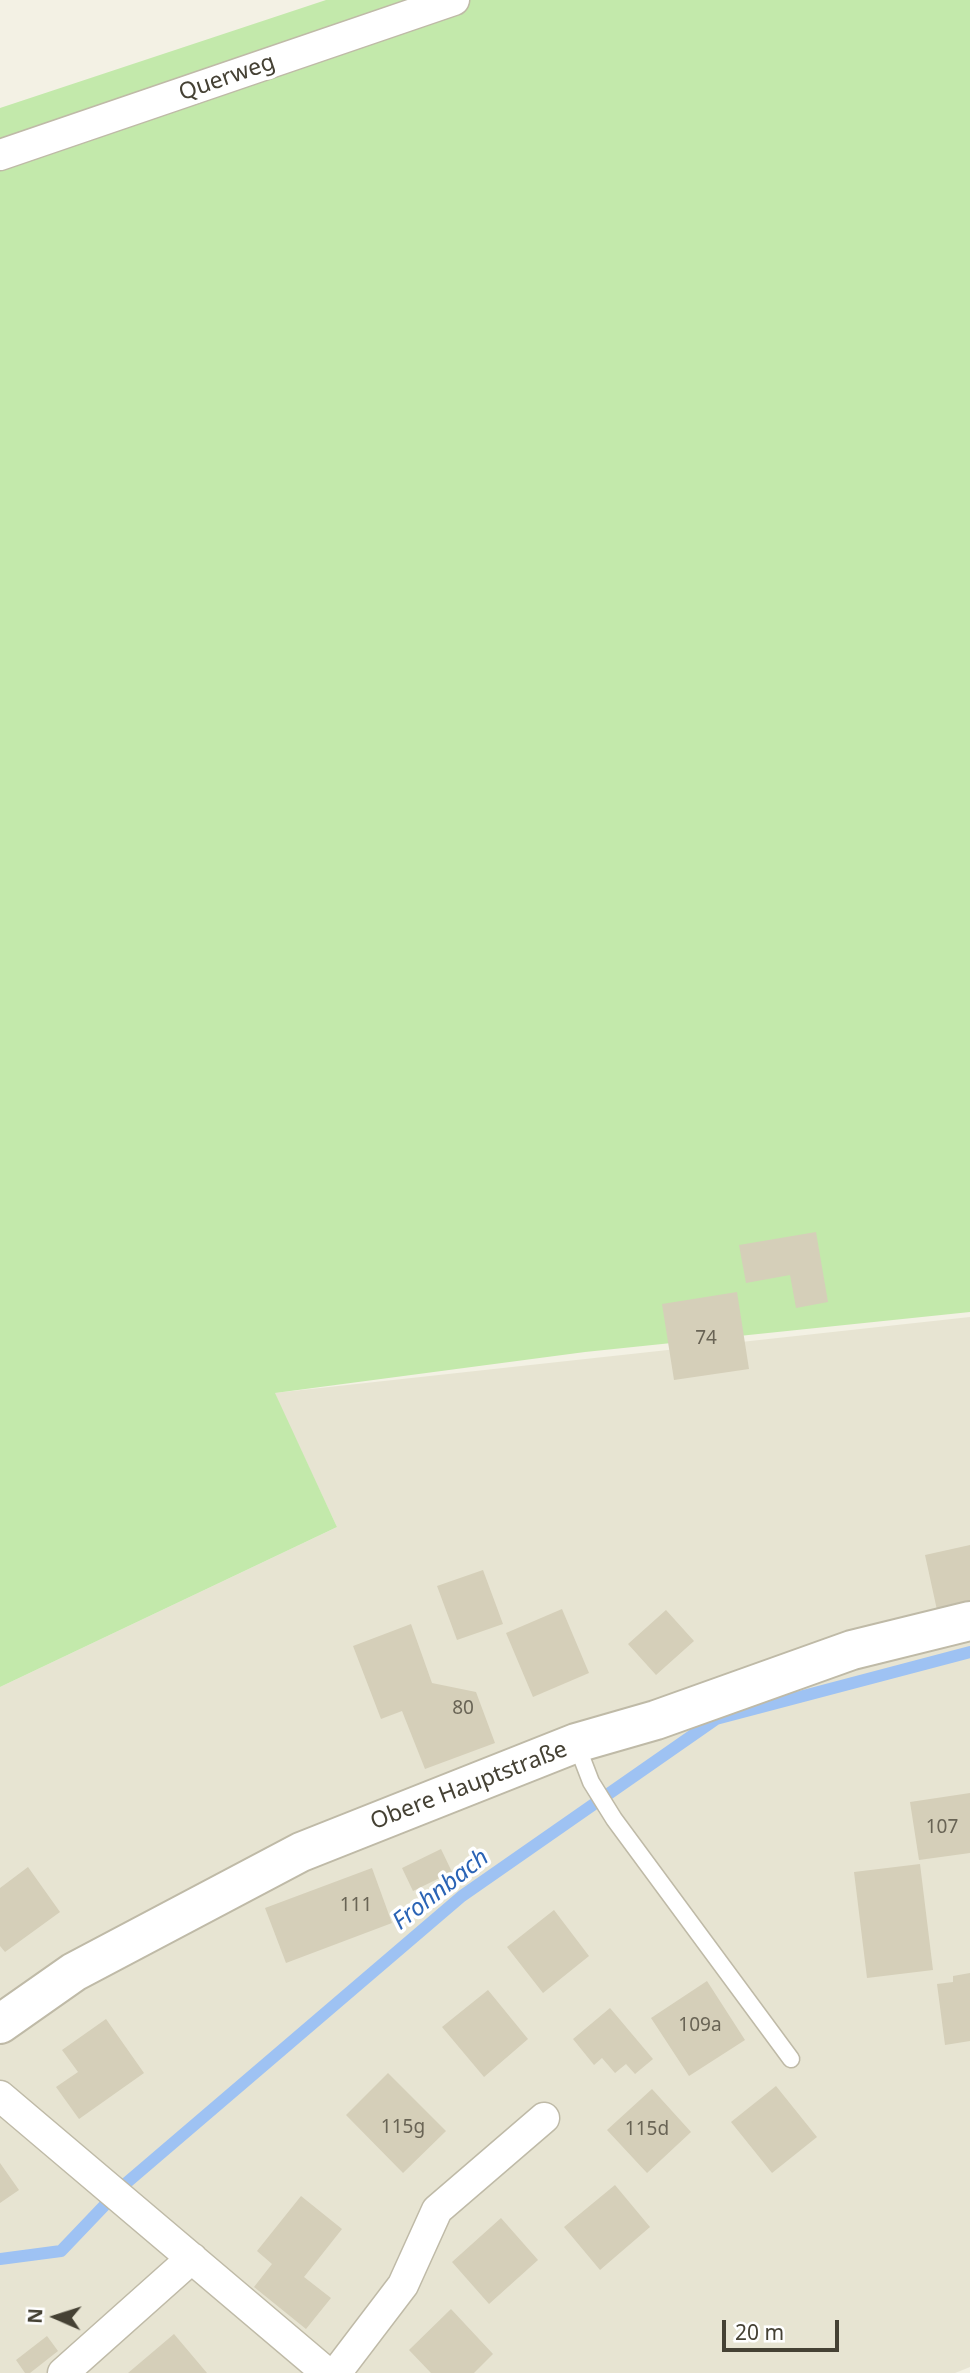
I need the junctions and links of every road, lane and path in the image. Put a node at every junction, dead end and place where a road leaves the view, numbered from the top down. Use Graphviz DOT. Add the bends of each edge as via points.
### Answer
graph roads {
  1 [pos="454,0"];
  2 [pos="0,155"];
  3 [pos="970,1621"];
  4 [pos="576,1744"];
  5 [pos="0,2024"];
  6 [pos="792,2059"];
  7 [pos="0,2096"];
  8 [pos="544,2118"];
  9 [pos="192,2258"];
  10 [pos="63,2373"];
  11 [pos="327,2373"];
  12 [pos="336,2373"];
  1 -- 2 [label="street, Querweg"];
  3 -- 4 [label="street, Obere Hauptstraße" via="852,1650"];
  4 -- 5 [label="street, Obere Hauptstraße" via="300,1852 74,1972"];
  4 -- 6 [label="lane" via="591,1782 614,1819"];
  7 -- 9 [label="street"];
  8 -- 12 [label="street" via="437,2210 404,2285"];
  9 -- 10 [label="street"];
  9 -- 11 [label="street"];
}
